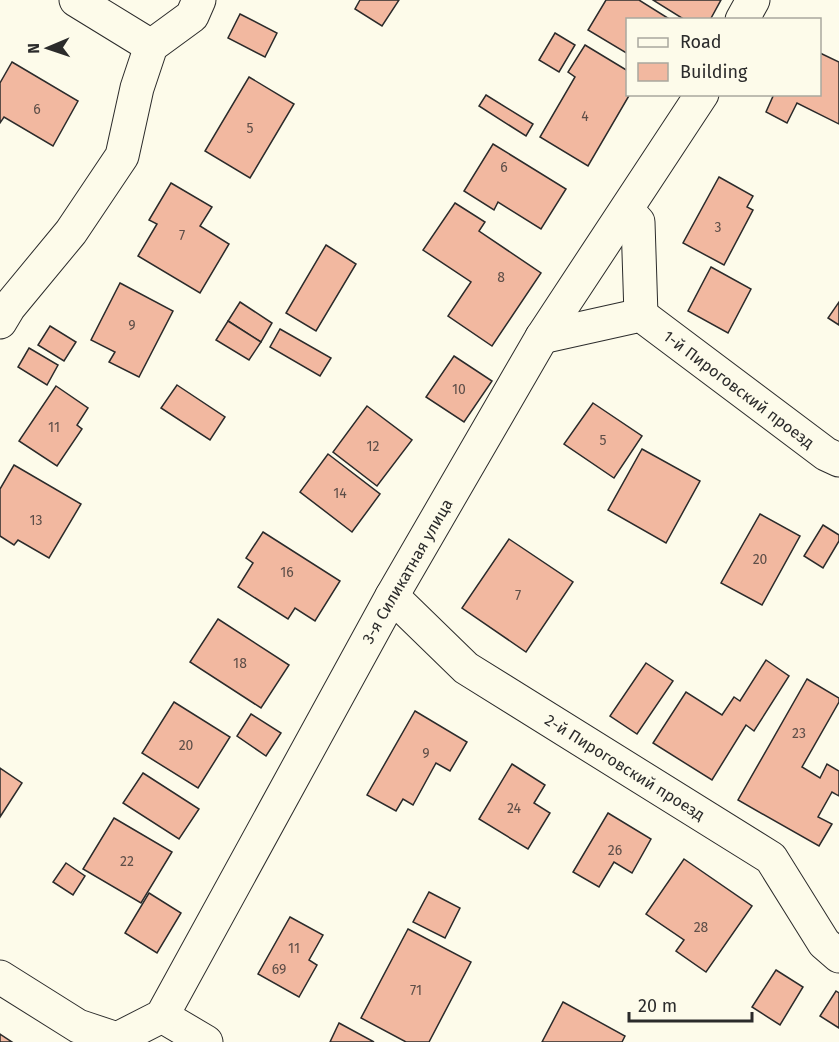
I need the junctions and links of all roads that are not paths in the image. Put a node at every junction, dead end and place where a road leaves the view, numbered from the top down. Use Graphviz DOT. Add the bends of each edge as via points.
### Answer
graph roads {
  1 [pos="76,0"];
  2 [pos="199,0"];
  3 [pos="753,0"];
  4 [pos="743,18"];
  5 [pos="151,46"];
  6 [pos="701,96"];
  7 [pos="627,210"];
  8 [pos="641,315"];
  9 [pos="0,322"];
  10 [pos="542,337"];
  11 [pos="839,460"];
  12 [pos="392,596"];
  13 [pos="839,956"];
  14 [pos="0,977"];
  15 [pos="162,1016"];
  16 [pos="117,1041"];
  17 [pos="206,1042"];
  1 -- 5 [label="street"];
  2 -- 5 [label="street" via="192,16"];
  3 -- 4 [label="street"];
  5 -- 9 [label="street" via="122,156 71,232"];
  6 -- 7 [label="street, 3-я Силикатная улица"];
  7 -- 8 [label="street" via="638,222"];
  7 -- 10 [label="street, 3-я Силикатная улица"];
  8 -- 10 [label="street"];
  8 -- 11 [label="street, 1-й Пироговский проезд" via="825,454"];
  10 -- 12 [label="street, 3-я Силикатная улица"];
  12 -- 13 [label="street, 2-й Пироговский проезд" via="466,668 771,858 824,943"];
  12 -- 15 [label="street, 3-я Силикатная улица"];
  14 -- 16 [label="street" via="78,1026"];
  15 -- 16 [label="street"];
  15 -- 17 [label="street"];
}
